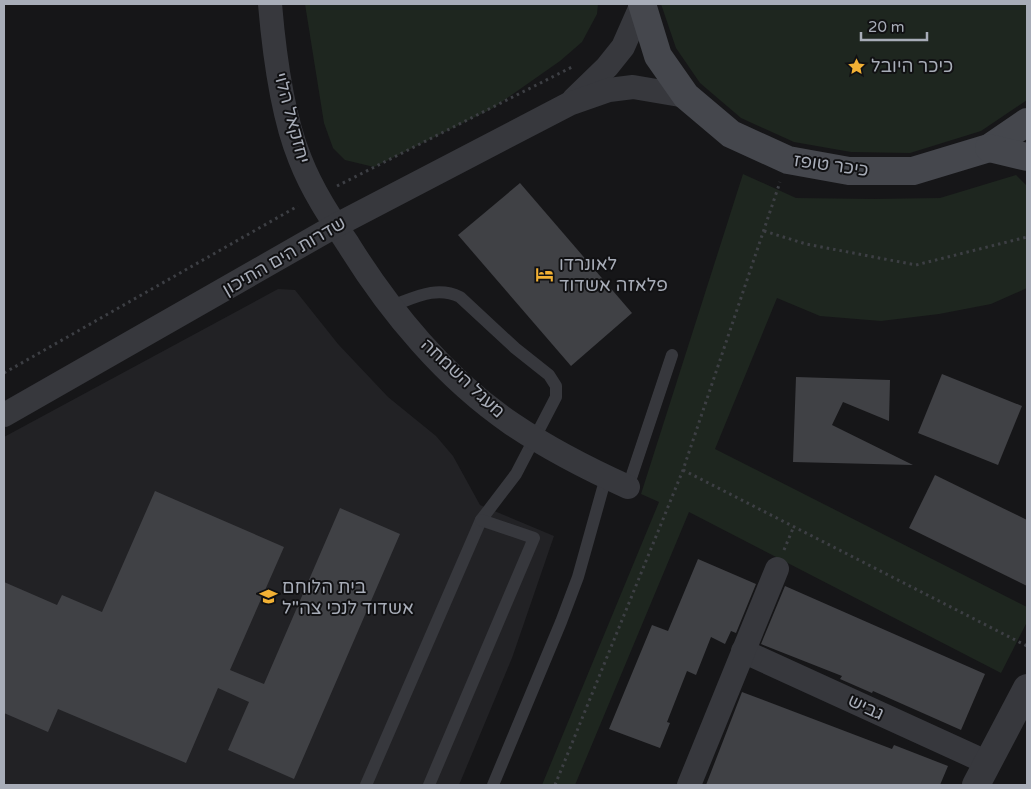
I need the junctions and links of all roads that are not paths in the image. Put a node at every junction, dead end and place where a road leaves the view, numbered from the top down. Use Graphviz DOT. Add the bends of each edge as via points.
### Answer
graph roads {
  1 [pos="270,4"];
  2 [pos="642,4"];
  3 [pos="686,96"];
  4 [pos="569,104"];
  5 [pos="1027,122"];
  6 [pos="989,148"];
  7 [pos="1027,157"];
  8 [pos="335,226"];
  9 [pos="391,306"];
  10 [pos="672,355"];
  11 [pos="4,415"];
  12 [pos="536,439"];
  13 [pos="606,477"];
  14 [pos="628,487"];
  15 [pos="481,520"];
  16 [pos="777,569"];
  17 [pos="744,651"];
  18 [pos="1027,688"];
  19 [pos="982,774"];
  20 [pos="366,785"];
  21 [pos="429,785"];
  22 [pos="493,785"];
  23 [pos="690,785"];
  1 -- 8 [label="street, יחזקאל הלוי" via="283,97 299,158"];
  2 -- 3 [label="main road, כיכר טופז" via="658,56"];
  2 -- 4 [label="street, שדרות הים התיכון" via="623,47"];
  3 -- 4 [label="street, שדרות הים התיכון" via="633,87 609,90"];
  3 -- 6 [label="main road, כיכר טופז" via="731,134 788,160 849,171 913,172"];
  4 -- 8 [label="street, שדרות הים התיכון"];
  5 -- 6 [label="main road, כיכר טופז"];
  6 -- 7 [label="main road"];
  8 -- 9 [label="street, מעגל השמחה"];
  8 -- 11 [label="street, שדרות הים התיכון"];
  9 -- 12 [label="street, מעגל השמחה" via="464,385"];
  9 -- 12 [label="lane" via="434,291 448,291 460,297 549,375 556,386 556,397"];
  10 -- 14 [label="lane"];
  12 -- 13 [label="street, מעגל השמחה"];
  12 -- 15 [label="lane" via="516,474"];
  13 -- 14 [label="street, מעגל השמחה"];
  13 -- 22 [label="lane" via="574,586"];
  15 -- 20 [label="lane"];
  15 -- 21 [label="lane" via="534,538"];
  16 -- 17 [label="street"];
  17 -- 19 [label="street, גביש"];
  17 -- 23 [label="street"];
  18 -- 19 [label="street"];
}
